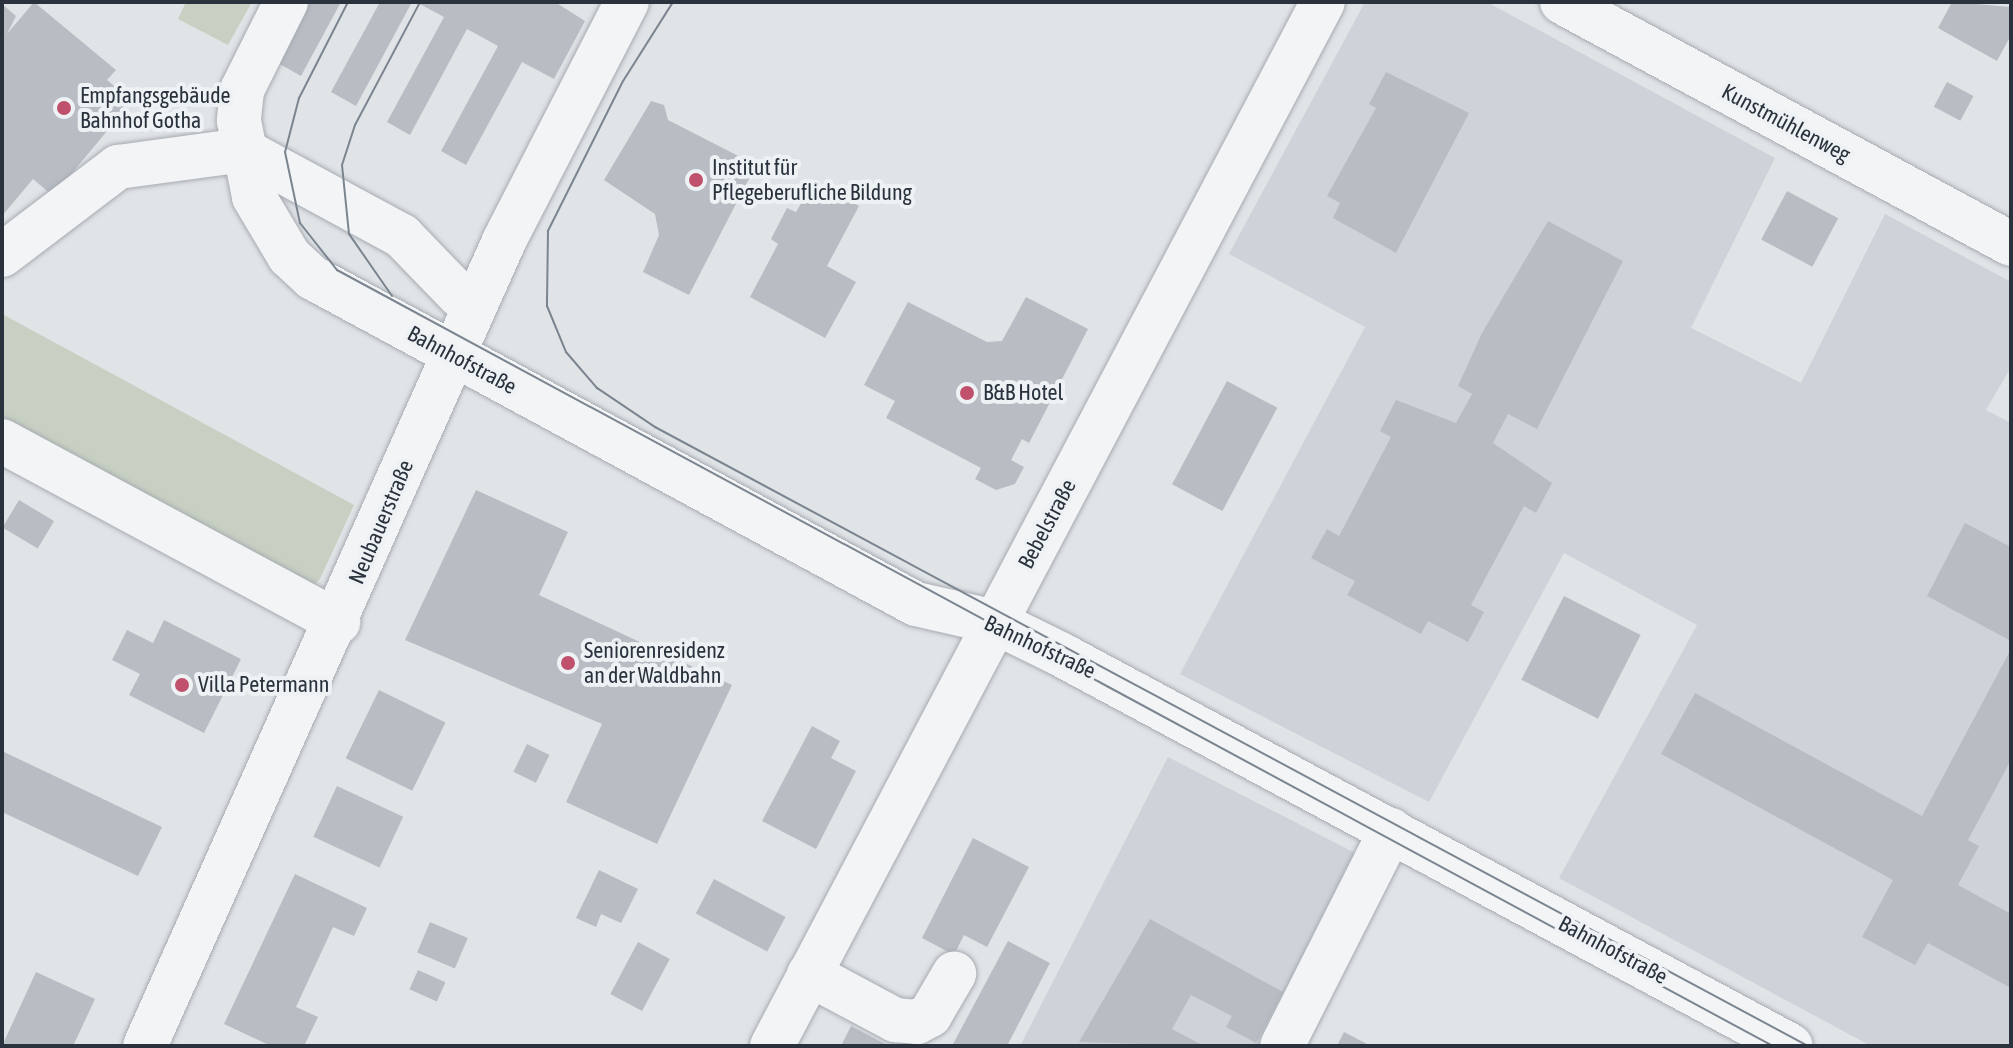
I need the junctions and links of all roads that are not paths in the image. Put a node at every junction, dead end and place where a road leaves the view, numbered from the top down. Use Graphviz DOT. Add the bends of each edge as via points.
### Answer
graph roads {
  1 [pos="286,2"];
  2 [pos="627,2"];
  3 [pos="1323,2"];
  4 [pos="1562,2"];
  5 [pos="243,150"];
  6 [pos="2011,244"];
  7 [pos="2,255"];
  8 [pos="460,296"];
  9 [pos="453,355"];
  10 [pos="2,441"];
  11 [pos="338,622"];
  12 [pos="995,622"];
  13 [pos="1391,830"];
  14 [pos="809,974"];
  15 [pos="954,974"];
  16 [pos="145,1046"];
  17 [pos="772,1046"];
  18 [pos="1282,1046"];
  19 [pos="1791,1046"];
  1 -- 5 [label="street" via="242,90"];
  2 -- 9 [label="street, Neubauerstraße"];
  3 -- 12 [label="street, Bebelstraße"];
  4 -- 6 [label="street, Kunstmühlenweg"];
  5 -- 7 [label="street" via="111,162"];
  5 -- 8 [label="street" via="402,236"];
  5 -- 9 [label="street, Bahnhofstraße" via="254,197 289,256 340,294"];
  9 -- 11 [label="street, Neubauerstraße"];
  9 -- 12 [label="street, Bahnhofstraße" via="916,604"];
  10 -- 11 [label="street"];
  11 -- 16 [label="street, Neubauerstraße"];
  12 -- 13 [label="street, Bahnhofstraße"];
  12 -- 14 [label="street, Bebelstraße"];
  13 -- 18 [label="street"];
  13 -- 19 [label="street, Bahnhofstraße"];
  14 -- 15 [label="street" via="895,1020 917,1022 930,1015"];
  14 -- 17 [label="street, Bebelstraße"];
}
